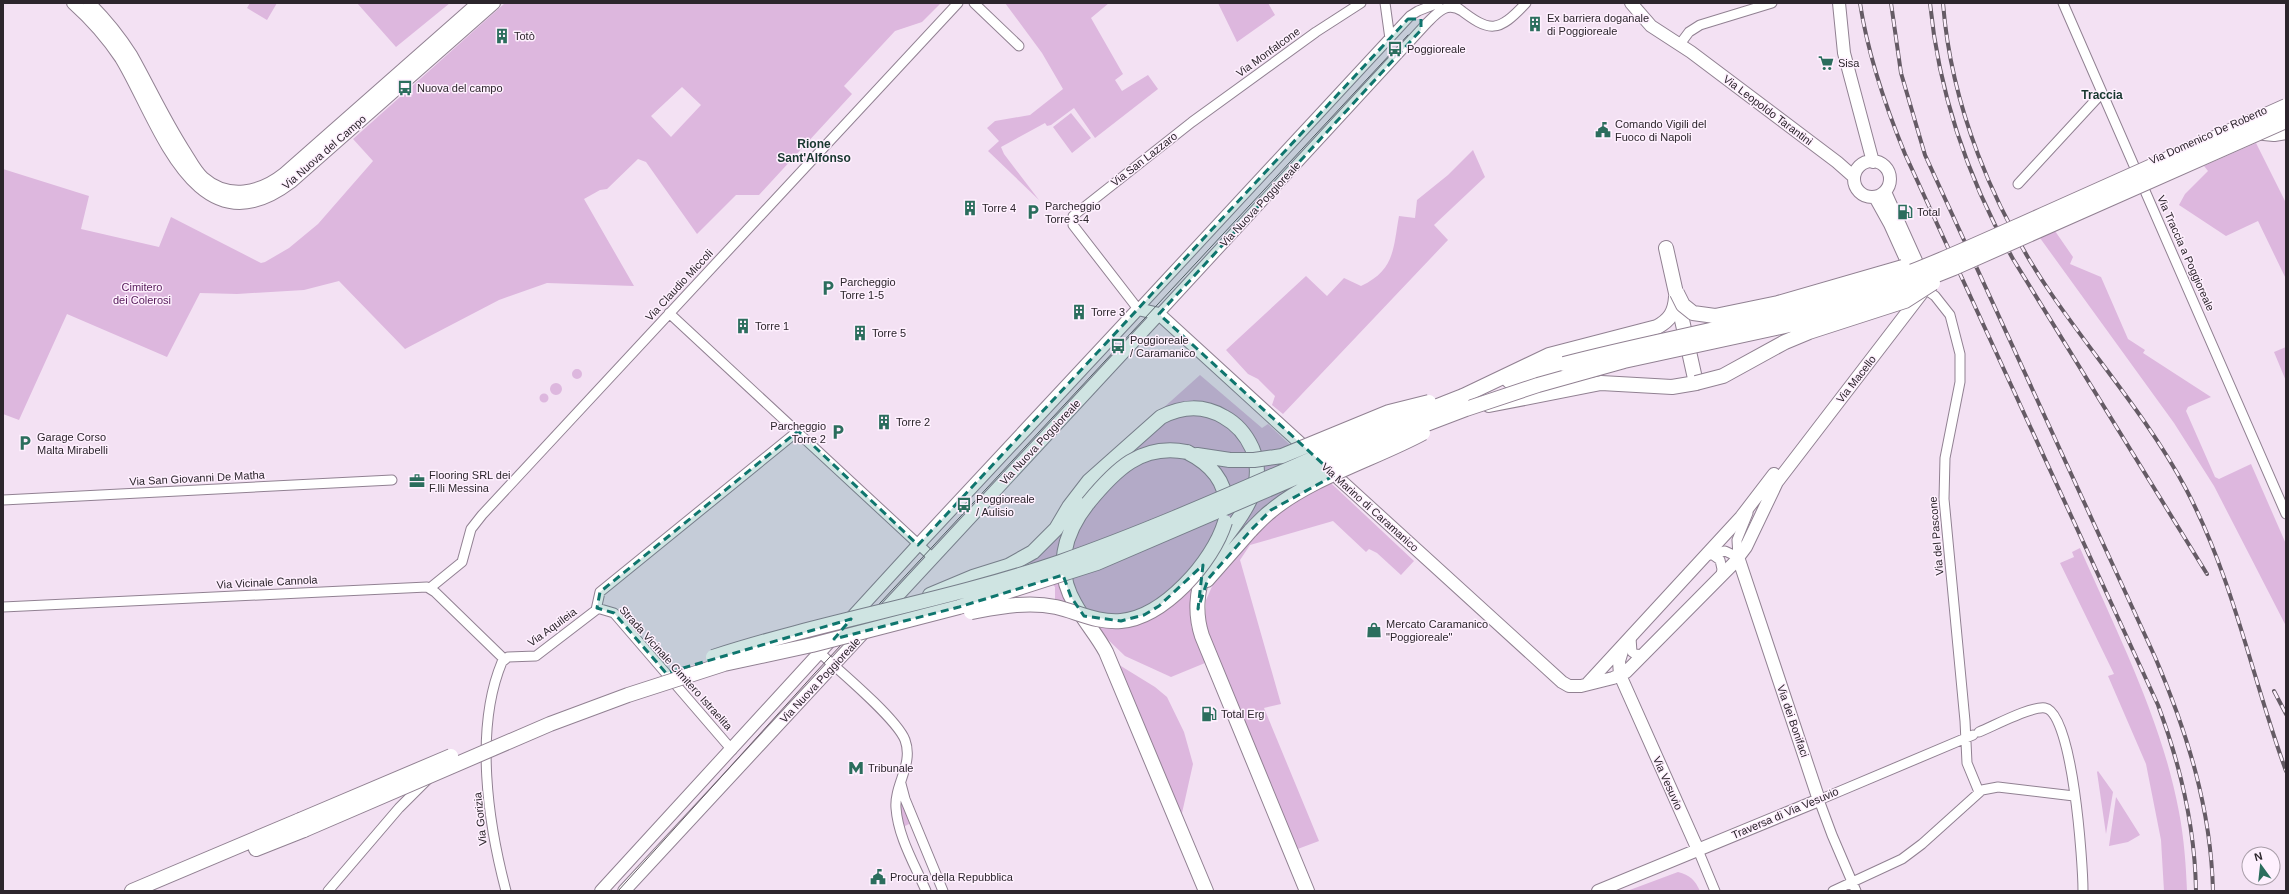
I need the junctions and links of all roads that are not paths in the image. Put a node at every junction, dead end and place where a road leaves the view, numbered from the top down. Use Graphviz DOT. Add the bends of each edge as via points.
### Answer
graph roads {
  1 [pos="74,3"];
  2 [pos="89,3"];
  3 [pos="478,3"];
  4 [pos="494,3"];
  5 [pos="958,3"];
  6 [pos="974,3"];
  7 [pos="1361,3"];
  8 [pos="1385,3"];
  9 [pos="1438,3"];
  10 [pos="1449,3"];
  11 [pos="1526,3"];
  12 [pos="1631,3"];
  13 [pos="1772,3"];
  14 [pos="1839,3"];
  15 [pos="2063,3"];
  16 [pos="1462,11"];
  17 [pos="1408,19"];
  18 [pos="1421,30"];
  19 [pos="1390,39"];
  20 [pos="1680,44"];
  21 [pos="1019,46"];
  22 [pos="2102,93"];
  23 [pos="2286,106"];
  24 [pos="2286,113"];
  25 [pos="2286,121"];
  26 [pos="1192,122"];
  27 [pos="2246,131"];
  28 [pos="2286,132"];
  29 [pos="1868,146"];
  30 [pos="1837,162"];
  31 [pos="1873,162"];
  32 [pos="1854,177"];
  33 [pos="2140,178"];
  34 [pos="2018,184"];
  35 [pos="1880,194"];
  36 [pos="2033,225"];
  37 [pos="1666,248"];
  38 [pos="1948,263"];
  39 [pos="1918,276"];
  40 [pos="1925,289"];
  41 [pos="1677,293"];
  42 [pos="1138,309"];
  43 [pos="669,313"];
  44 [pos="1159,314"];
  45 [pos="1696,383"];
  46 [pos="1465,403"];
  47 [pos="798,431"];
  48 [pos="1187,452"];
  49 [pos="392,480"];
  50 [pos="1774,480"];
  51 [pos="3,500"];
  52 [pos="1751,505"];
  53 [pos="2286,514"];
  54 [pos="918,545"];
  55 [pos="1708,554"];
  56 [pos="932,558"];
  57 [pos="1738,558"];
  58 [pos="1721,576"];
  59 [pos="430,588"];
  60 [pos="906,606"];
  61 [pos="3,607"];
  62 [pos="597,608"];
  63 [pos="1198,609"];
  64 [pos="909,620"];
  65 [pos="1628,642"];
  66 [pos="821,654"];
  67 [pos="1644,655"];
  68 [pos="504,659"];
  69 [pos="833,666"];
  70 [pos="1620,675"];
  71 [pos="1588,684"];
  72 [pos="1973,735"];
  73 [pos="486,743"];
  74 [pos="732,750"];
  75 [pos="901,784"];
  76 [pos="1979,792"];
  77 [pos="2074,796"];
  78 [pos="1819,800"];
  79 [pos="1698,850"];
  80 [pos="1854,887"];
  81 [pos="1602,890"];
  82 [pos="132,891"];
  83 [pos="154,891"];
  84 [pos="328,891"];
  85 [pos="506,891"];
  86 [pos="601,891"];
  87 [pos="624,891"];
  88 [pos="926,891"];
  89 [pos="943,891"];
  90 [pos="1206,891"];
  91 [pos="1307,891"];
  92 [pos="1715,891"];
  93 [pos="1833,891"];
  94 [pos="2083,891"];
  1 -- 4 [label="main road, Via Nuova del Campo" via="98,26 121,59 170,149 189,178 196,186 217,198 240,202 262,199 291,182"];
  2 -- 3 [label="main road, Via Nuova del Campo" via="106,19 130,54 179,144 198,173 221,189 239,192 259,189 284,174"];
  5 -- 43 [label="street, Via Claudio Miccoli"];
  6 -- 21 [label="street"];
  7 -- 26 [label="street, Via Monfalcone" via="1316,32"];
  8 -- 19 [label="street"];
  9 -- 17 [label="street, Via Nuova Poggioreale" via="1418,11"];
  10 -- 16 [label="street, Via Nuova Poggioreale"];
  11 -- 16 [label="street, Via Nuova Poggioreale" via="1509,21 1497,26 1480,24"];
  12 -- 20 [label="main road, Via Leopoldo Tarantini" via="1650,26"];
  13 -- 20 [label="street" via="1700,25 1689,32"];
  14 -- 29 [label="main road" via="1844,53"];
  15 -- 22 [label="street, Via Traccia a Poggioreale"];
  16 -- 18 [label="street, Via Nuova Poggioreale" via="1450,7 1443,8"];
  17 -- 18 [label="street" via="1421,19"];
  17 -- 19 [label="street, Via Nuova Poggioreale"];
  18 -- 44 [label="street, Via Nuova Poggioreale"];
  19 -- 42 [label="street, Via Nuova Poggioreale"];
  20 -- 30 [label="main road, Via Leopoldo Tarantini"];
  22 -- 33 [label="street, Via Traccia a Poggioreale"];
  22 -- 34 [label="street"];
  23 -- 38 [label="highway, bridge"];
  24 -- 27 [label="street, Via Domenico De Roberto"];
  25 -- 38 [label="highway, bridge"];
  26 -- 42 [label="street, Via San Lazzaro" via="1073,216 1073,225"];
  27 -- 28 [label="highway" via="2274,134"];
  27 -- 33 [label="street, Via Domenico De Roberto"];
  29 -- 30 [label="main road" via="1863,156 1851,163"];
  29 -- 31 [label="main road"];
  30 -- 32 [label="main road, Via Leopoldo Tarantini"];
  31 -- 32 [label="main road" via="1861,165"];
  31 -- 35 [label="main road" via="1884,166 1890,175 1888,187"];
  32 -- 35 [label="main road, Via Leopoldo Tarantini" via="1859,192 1869,197"];
  33 -- 36 [label="street, Via Domenico De Roberto"];
  33 -- 53 [label="street, Via Traccia a Poggioreale"];
  35 -- 39 [label="main road"];
  37 -- 41 [label="highway"];
  38 -- 39 [label="street"];
  38 -- 41 [label="highway, bridge" via="1878,273 1797,298 1715,316 1693,313 1683,305"];
  38 -- 45 [label="highway, bridge" via="1905,301 1796,337 1723,376"];
  38 -- 46 [label="highway, bridge" via="1805,307 1620,350 1531,374"];
  39 -- 40 [label="main road"];
  39 -- 50 [label="main road, Via Macello" via="1912,300"];
  40 -- 50 [label="main road, Via Macello"];
  40 -- 72 [label="street, Via del Pascone" via="1935,296 1950,315 1960,354 1960,382 1945,458 1944,499"];
  41 -- 45 [label="highway, bridge"];
  41 -- 46 [label="highway" via="1672,315 1664,324 1549,355"];
  42 -- 44 [label="main road"];
  42 -- 54 [label="main road, Via Nuova Poggioreale"];
  43 -- 47 [label="street"];
  43 -- 59 [label="street, Via Claudio Miccoli" via="477,521 471,529 462,562"];
  44 -- 56 [label="main road, Via Nuova Poggioreale"];
  44 -- 71 [label="main road, Via Marino di Caramanico" via="1562,682 1569,686"];
  45 -- 46 [label="highway, bridge" via="1672,387 1601,383 1527,400"];
  46 -- 48 [label="highway, bridge" via="1405,407 1294,452 1271,458 1230,460"];
  46 -- 60 [label="highway, bridge" via="1400,420 1088,552 981,587"];
  46 -- 63 [label="highway, bridge" via="1396,448 1304,489 1271,510 1250,530 1208,579 1201,593"];
  46 -- 64 [label="highway, bridge" via="1097,563 1019,590"];
  47 -- 54 [label="street"];
  47 -- 62 [label="street" via="600,592"];
  48 -- 64 [label="highway, bridge" via="1204,462 1218,477 1226,498 1225,522 1213,547 1194,574 1180,589 1152,611 1129,620 1105,621 1056,607 1018,605"];
  48 -- 90 [label="highway, bridge" via="1159,450 1138,457 1108,480 1088,502 1070,529 1063,570 1067,587 1076,606 1106,652"];
  49 -- 51 [label="street, Via San Giovanni De Matha"];
  50 -- 52 [label="main road"];
  50 -- 57 [label="main road" via="1751,537"];
  52 -- 55 [label="main road"];
  52 -- 57 [label="street" via="1737,540"];
  54 -- 56 [label="street"];
  54 -- 66 [label="main road, Via Nuova Poggioreale"];
  55 -- 57 [label="street" via="1725,551"];
  55 -- 58 [label="street" via="1720,560"];
  55 -- 65 [label="main road"];
  56 -- 69 [label="main road, Via Nuova Poggioreale"];
  57 -- 58 [label="main road"];
  57 -- 78 [label="main road, Via dei Bonifaci"];
  58 -- 67 [label="main road"];
  59 -- 61 [label="street, Via Vicinale Cannola"];
  59 -- 68 [label="street"];
  60 -- 63 [label="highway, bridge" via="962,581 1008,566 1033,552 1056,528 1089,481 1161,417 1175,410 1189,408 1212,411 1228,419 1243,432 1252,447 1258,475 1247,507 1206,568 1200,583"];
  60 -- 82 [label="highway, bridge" via="796,633 717,656 560,711"];
  62 -- 68 [label="street, Via Aquileia" via="536,656"];
  62 -- 74 [label="street, Strada Vicinale Cimitero Istraelita" via="614,614"];
  63 -- 91 [label="highway" via="1199,626 1205,642"];
  64 -- 83 [label="highway, bridge" via="724,664 628,695 550,724 304,830"];
  65 -- 67 [label="street" via="1632,652 1639,656"];
  65 -- 70 [label="main road" via="1619,661"];
  65 -- 71 [label="main road"];
  66 -- 69 [label="street"];
  66 -- 74 [label="main road, Via Nuova Poggioreale"];
  67 -- 70 [label="main road"];
  68 -- 73 [label="street" via="487,719"];
  69 -- 75 [label="street" via="902,732 907,755"];
  69 -- 87 [label="main road, Via Nuova Poggioreale"];
  70 -- 71 [label="main road, Via Marino di Caramanico"];
  70 -- 79 [label="main road, Via Vesuvio"];
  72 -- 76 [label="street, Via del Pascone" via="1967,763"];
  72 -- 77 [label="street, Traversa di Via Vesuvio" via="2037,709 2045,708 2052,711 2069,754"];
  72 -- 78 [label="street, Traversa di Via Vesuvio"];
  73 -- 84 [label="street" via="440,766 399,808"];
  73 -- 85 [label="street, Via Gorizia" via="490,812 495,848"];
  74 -- 86 [label="main road, Via Nuova Poggioreale"];
  75 -- 88 [label="street" via="896,799 898,820"];
  75 -- 89 [label="street"];
  76 -- 77 [label="street" via="1998,787"];
  76 -- 80 [label="street" via="1914,851"];
  77 -- 94 [label="street" via="2082,855"];
  78 -- 79 [label="main road, Traversa di Via Vesuvio"];
  78 -- 80 [label="street, Via dei Bonifaci"];
  79 -- 81 [label="main road, Traversa di Via Vesuvio"];
  79 -- 92 [label="street, Via Vesuvio"];
  80 -- 93 [label="street"];
}
